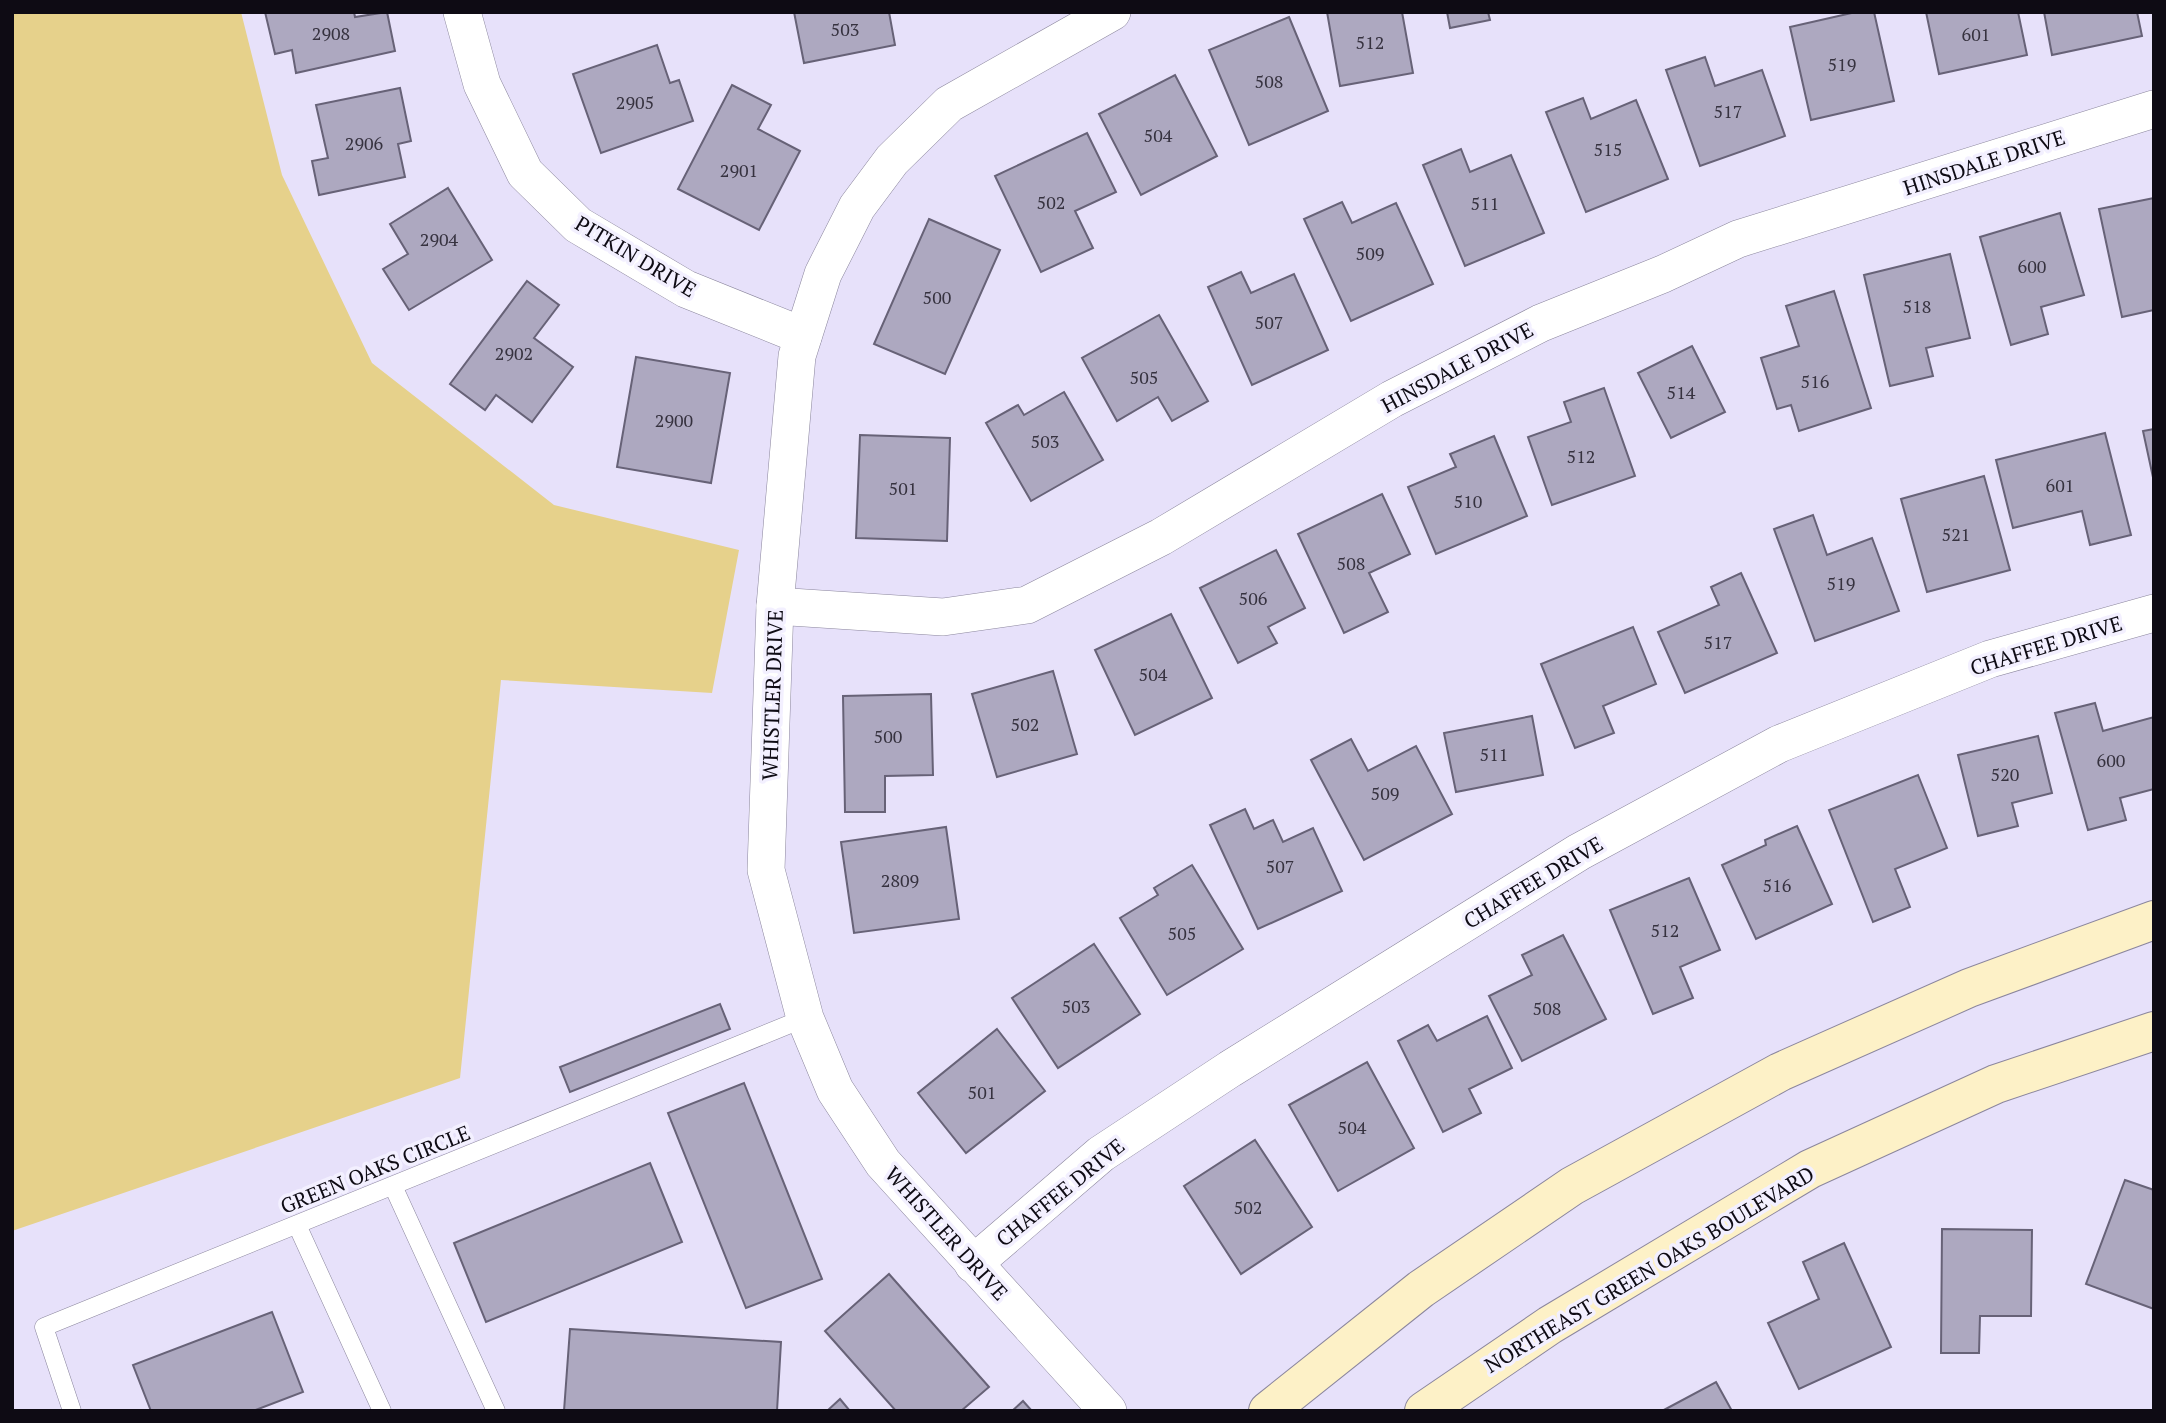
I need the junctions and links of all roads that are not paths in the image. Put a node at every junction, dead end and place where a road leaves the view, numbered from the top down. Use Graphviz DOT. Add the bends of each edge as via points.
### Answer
graph roads {
  1 [pos="462,12"];
  2 [pos="1112,12"];
  3 [pos="2154,109"];
  4 [pos="803,336"];
  5 [pos="775,606"];
  6 [pos="2154,613"];
  7 [pos="2154,920"];
  8 [pos="805,1018"];
  9 [pos="2154,1031"];
  10 [pos="393,1186"];
  11 [pos="297,1225"];
  12 [pos="973,1264"];
  13 [pos="1099,1407"];
  14 [pos="72,1411"];
  15 [pos="382,1411"];
  16 [pos="496,1411"];
  17 [pos="1268,1411"];
  18 [pos="1424,1411"];
  1 -- 4 [label="street, PITKIN DRIVE" via="482,85 526,173 578,225 686,289"];
  2 -- 4 [label="street, WHISTLER DRIVE" via="949,104 892,160 857,207 823,274"];
  3 -- 5 [label="street, HINSDALE DRIVE" via="1738,239 1541,323 1392,399 1161,537 1027,605 943,617"];
  4 -- 5 [label="street, WHISTLER DRIVE" via="797,356"];
  5 -- 8 [label="street, WHISTLER DRIVE" via="766,870"];
  6 -- 12 [label="street, CHAFFEE DRIVE" via="1990,659 1779,744 1591,846 1101,1154"];
  7 -- 17 [label="main road" via="1969,988 1793,1066 1585,1180 1421,1289"];
  8 -- 10 [label="lane, GREEN OAKS CIRCLE"];
  8 -- 12 [label="street, WHISTLER DRIVE" via="835,1090 883,1163"];
  9 -- 18 [label="main road, NORTHEAST GREEN OAKS BOULEVARD" via="1996,1084 1810,1169 1550,1325"];
  10 -- 11 [label="lane, GREEN OAKS CIRCLE"];
  10 -- 16 [label="lane"];
  11 -- 14 [label="lane, GREEN OAKS CIRCLE" via="44,1326"];
  11 -- 15 [label="lane"];
  12 -- 13 [label="street, WHISTLER DRIVE"];
}
